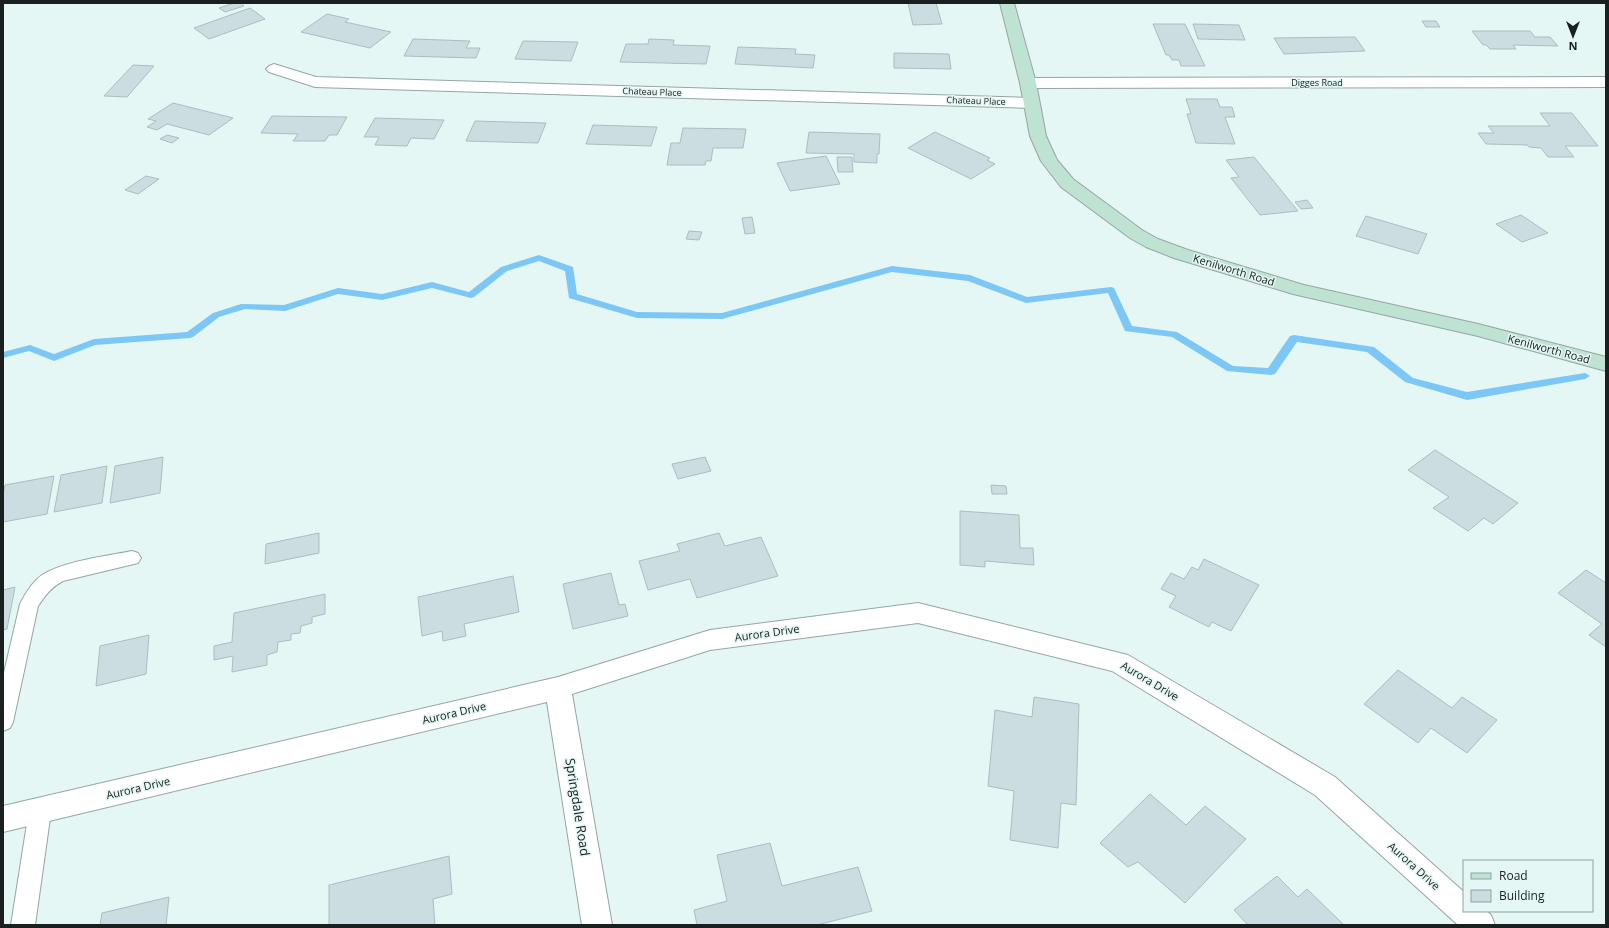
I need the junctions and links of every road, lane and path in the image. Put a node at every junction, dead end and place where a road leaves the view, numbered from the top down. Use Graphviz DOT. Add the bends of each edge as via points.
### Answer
graph roads {
  1 [pos="1007,3"];
  2 [pos="274,69"];
  3 [pos="1606,82"];
  4 [pos="1028,84"];
  5 [pos="1031,103"];
  6 [pos="1606,364"];
  7 [pos="132,558"];
  8 [pos="558,688"];
  9 [pos="3,722"];
  10 [pos="40,811"];
  11 [pos="3,819"];
  12 [pos="1463,910"];
  13 [pos="1465,912"];
  14 [pos="23,925"];
  15 [pos="597,925"];
  16 [pos="1480,925"];
  1 -- 4 [label="street, Kenilworth Road"];
  2 -- 5 [label="street, Chateau Place" via="315,82"];
  3 -- 4 [label="street, Digges Road"];
  4 -- 5 [label="street, Kenilworth Road"];
  5 -- 6 [label="street, Kenilworth Road" via="1038,136 1056,171 1104,211 1152,243 1212,265 1300,290 1478,330"];
  7 -- 9 [label="lane" via="67,573 50,580 37,593 29,604"];
  8 -- 10 [label="street, Aurora Drive"];
  8 -- 12 [label="street, Aurora Drive" via="710,640 918,613 1050,645 1119,662 1325,786"];
  8 -- 15 [label="street, Springdale Road"];
  10 -- 11 [label="street, Aurora Drive"];
  10 -- 14 [label="lane"];
  13 -- 16 [label="street, Aurora Drive"];
}
